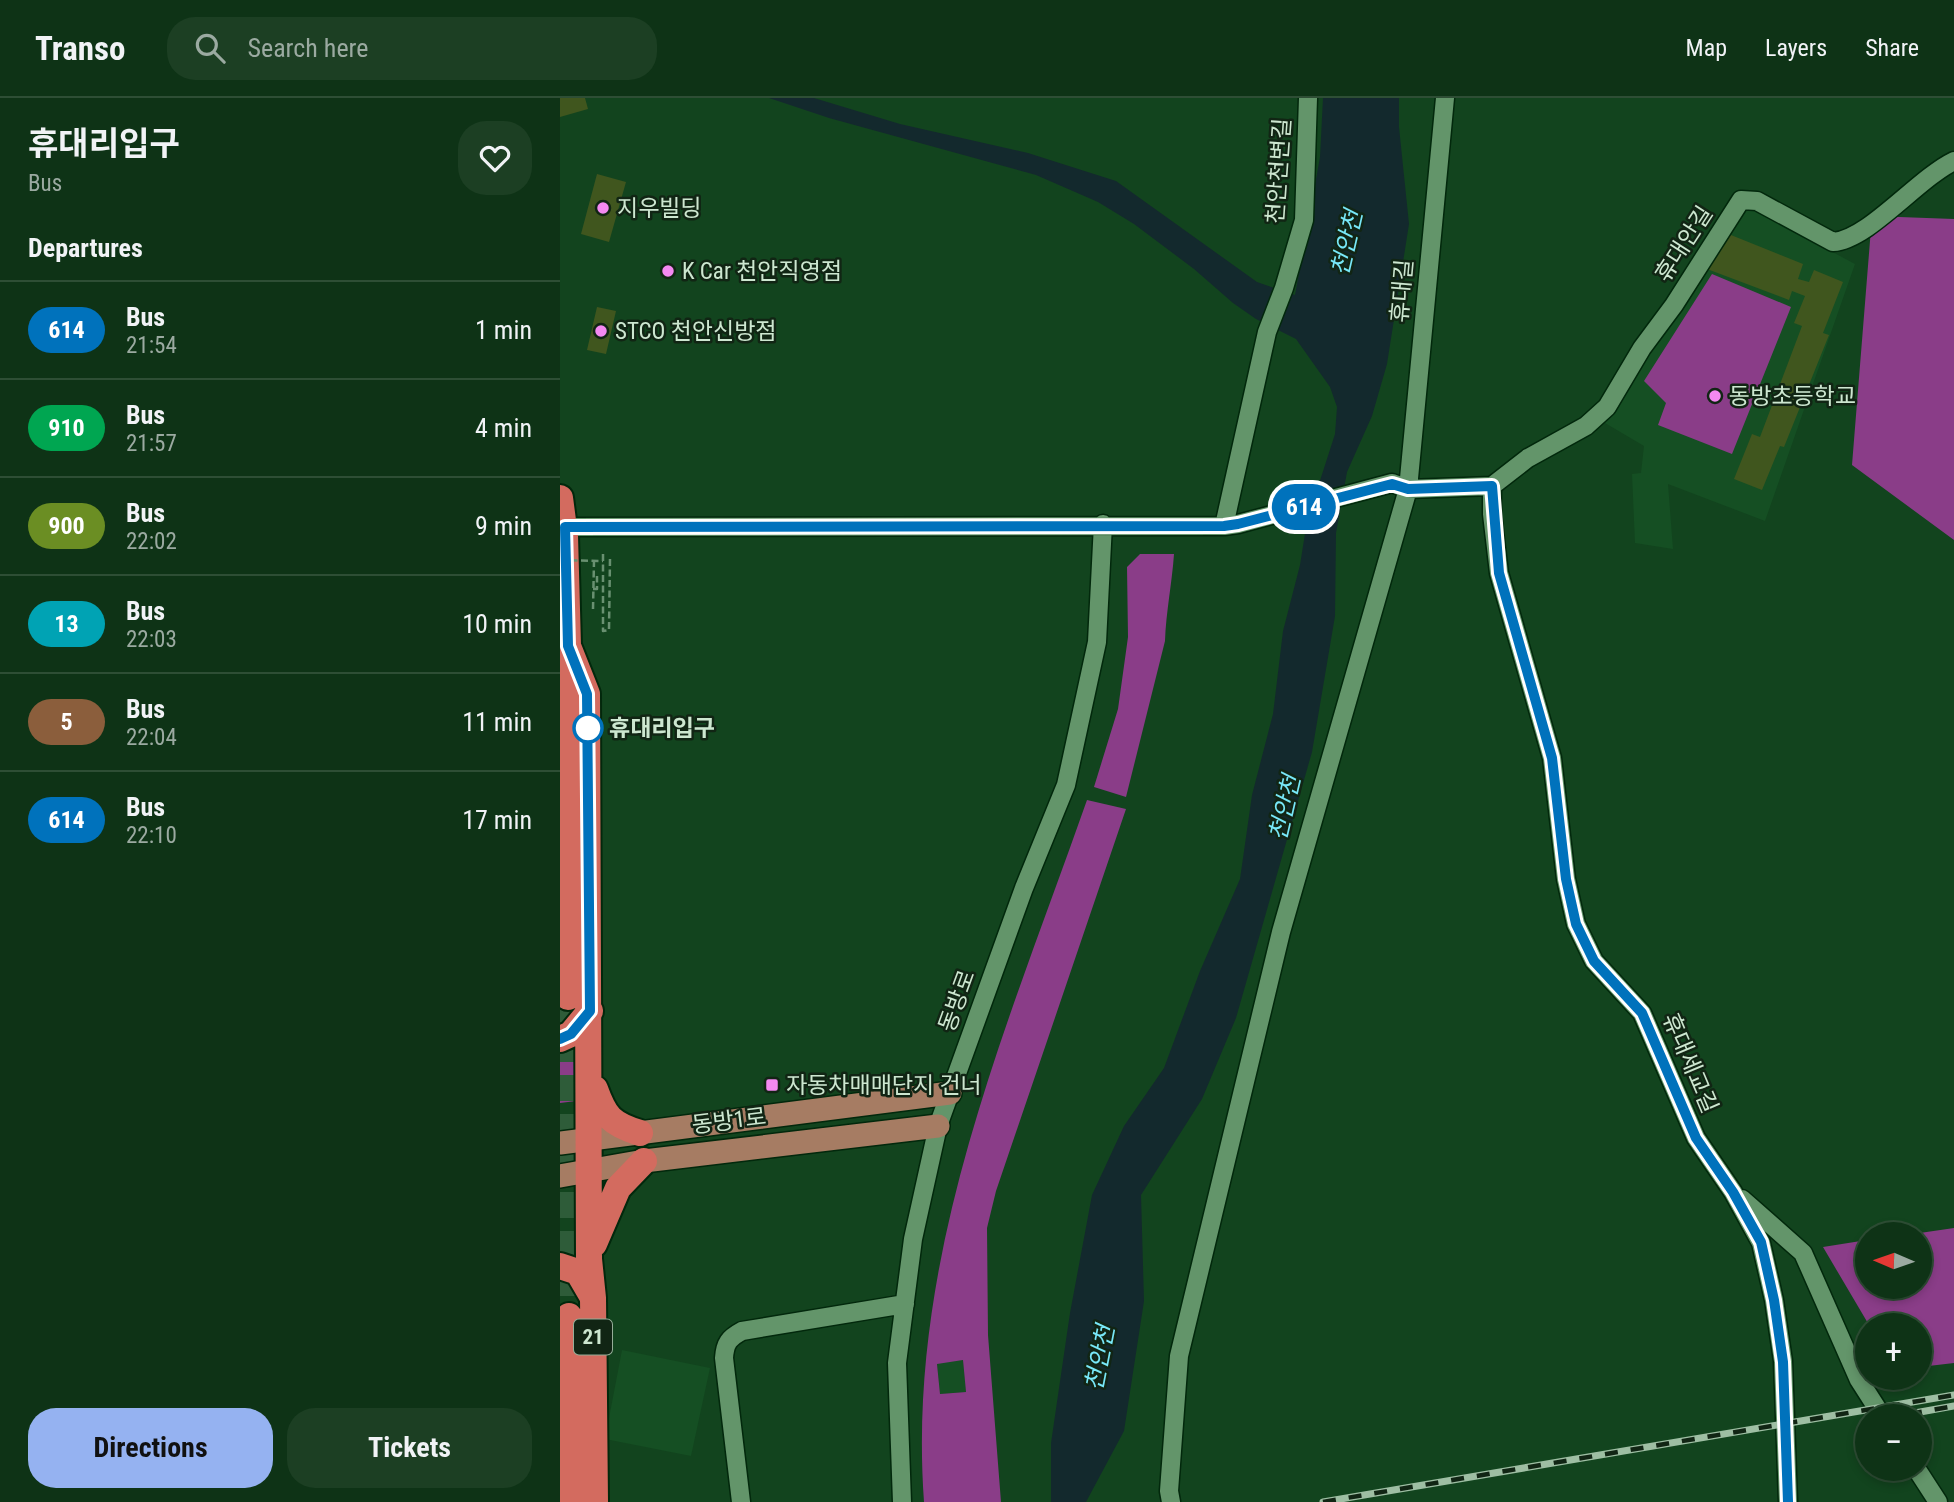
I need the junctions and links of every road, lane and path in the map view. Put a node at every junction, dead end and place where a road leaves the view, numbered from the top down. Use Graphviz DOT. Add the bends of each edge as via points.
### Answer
graph roads {
  1 [pos="1308,98"];
  2 [pos="1445,98"];
  3 [pos="1954,161"];
  4 [pos="1400,486"];
  5 [pos="1492,486"];
  6 [pos="560,498"];
  7 [pos="1103,524"];
  8 [pos="1231,525"];
  9 [pos="565,527"];
  10 [pos="603,554"];
  11 [pos="610,559"];
  12 [pos="560,560"];
  13 [pos="594,561"];
  14 [pos="603,561"];
  15 [pos="597,576"];
  16 [pos="593,589"];
  17 [pos="593,609"];
  18 [pos="568,646"];
  19 [pos="568,997"];
  20 [pos="590,1011"];
  21 [pos="560,1039"];
  22 [pos="590,1053"];
  23 [pos="950,1093"];
  24 [pos="938,1126"];
  25 [pos="640,1133"];
  26 [pos="591,1139"];
  27 [pos="560,1143"];
  28 [pos="644,1161"];
  29 [pos="589,1171"];
  30 [pos="560,1176"];
  31 [pos="1733,1192"];
  32 [pos="589,1259"];
  33 [pos="560,1266"];
  34 [pos="593,1298"];
  35 [pos="905,1304"];
  36 [pos="569,1316"];
  37 [pos="1874,1404"];
  38 [pos="1924,1481"];
  39 [pos="571,1502"];
  40 [pos="595,1502"];
  41 [pos="741,1502"];
  42 [pos="902,1502"];
  43 [pos="1171,1502"];
  44 [pos="1788,1502"];
  45 [pos="1938,1502"];
  1 -- 8 [label="street, 천안천변길" via="1304,220 1267,332"];
  2 -- 4 [label="street, 휴대길"];
  3 -- 5 [label="street, 휴대안길" via="1846,241 1832,242 1757,201 1741,200 1607,407 1586,426 1528,458"];
  4 -- 5 [label="street"];
  4 -- 8 [label="street"];
  4 -- 43 [label="street, 휴대길" via="1281,932 1179,1356"];
  5 -- 31 [label="street, 휴대세교길" via="1499,573 1552,758 1576,924 1594,961 1642,1013 1696,1138"];
  6 -- 9 [label="highway, 21"];
  7 -- 8 [label="street"];
  7 -- 9 [label="street"];
  7 -- 23 [label="street, 동방로" via="1097,642 1066,785"];
  9 -- 18 [label="highway, 21"];
  10 -- 14 [label="path, bridge"];
  11 -- 14 [label="path" via="608,631 601,629"];
  12 -- 13 [label="path, bridge"];
  13 -- 14 [label="path, bridge"];
  13 -- 16 [label="path"];
  15 -- 16 [label="path" via="597,589"];
  16 -- 17 [label="path"];
  18 -- 19 [label="highway, 21"];
  18 -- 20 [label="highway, 21" via="587,694"];
  20 -- 21 [label="highway" via="571,1034"];
  20 -- 22 [label="highway, 21"];
  22 -- 25 [label="highway" via="606,1117"];
  22 -- 26 [label="highway, 21"];
  23 -- 24 [label="street, 동방로"];
  23 -- 25 [label="main road, 동방1로"];
  24 -- 28 [label="main road, 동방1로"];
  24 -- 35 [label="street, 동방로" via="913,1239"];
  25 -- 26 [label="main road, 동방1로"];
  26 -- 27 [label="main road, 동방1로"];
  26 -- 29 [label="highway, 21"];
  28 -- 29 [label="main road, 동방1로"];
  28 -- 32 [label="highway" via="618,1188"];
  29 -- 30 [label="main road, 동방1로"];
  29 -- 32 [label="highway, 21"];
  31 -- 37 [label="street" via="1804,1253 1859,1380"];
  31 -- 44 [label="street, 휴대세교길" via="1761,1242 1774,1300 1783,1362"];
  32 -- 34 [label="highway, 21"];
  33 -- 34 [label="highway" via="578,1272"];
  34 -- 40 [label="highway, 21"];
  35 -- 41 [label="street" via="732,1336 724,1358"];
  35 -- 42 [label="street, 동방로" via="897,1363"];
  36 -- 39 [label="highway, 21"];
  38 -- 45 [label="street"];
}
